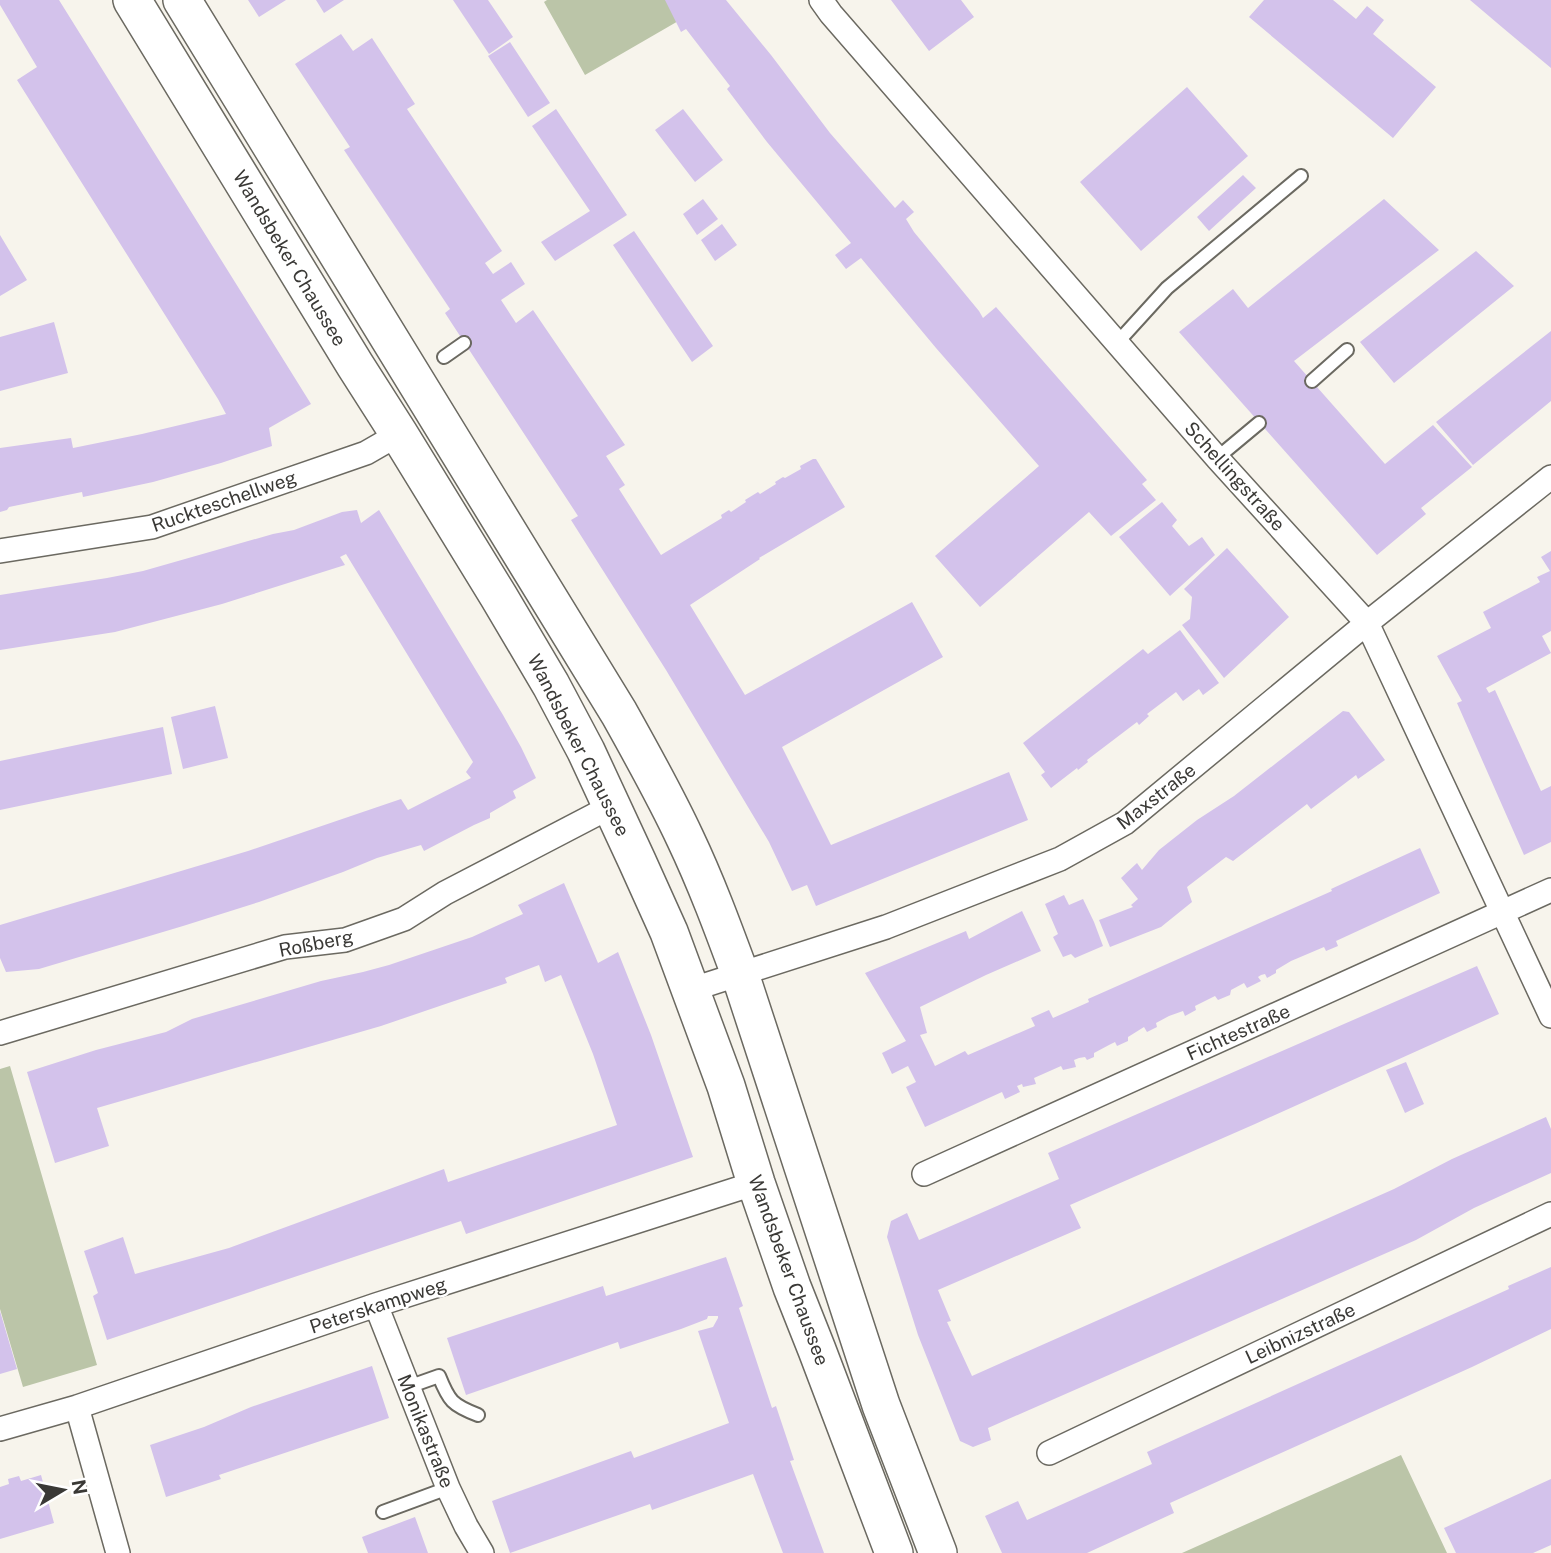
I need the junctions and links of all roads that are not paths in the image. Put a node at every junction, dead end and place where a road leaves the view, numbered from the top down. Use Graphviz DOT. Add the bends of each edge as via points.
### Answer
graph roads {
  1 [pos="132,0"];
  2 [pos="182,0"];
  3 [pos="821,0"];
  4 [pos="1301,176"];
  5 [pos="464,343"];
  6 [pos="1117,343"];
  7 [pos="1347,351"];
  8 [pos="444,357"];
  9 [pos="1312,381"];
  10 [pos="1259,423"];
  11 [pos="400,434"];
  12 [pos="1217,458"];
  13 [pos="1551,477"];
  14 [pos="0,551"];
  15 [pos="1367,623"];
  16 [pos="612,806"];
  17 [pos="1551,890"];
  18 [pos="1502,912"];
  19 [pos="740,974"];
  20 [pos="691,990"];
  21 [pos="1551,1016"];
  22 [pos="0,1033"];
  23 [pos="924,1174"];
  24 [pos="756,1183"];
  25 [pos="1551,1214"];
  26 [pos="376,1305"];
  27 [pos="408,1387"];
  28 [pos="77,1407"];
  29 [pos="478,1415"];
  30 [pos="0,1429"];
  31 [pos="1049,1453"];
  32 [pos="447,1488"];
  33 [pos="383,1512"];
  34 [pos="118,1553"];
  35 [pos="482,1553"];
  36 [pos="894,1553"];
  37 [pos="938,1553"];
  1 -- 11 [label="main road, Wandsbeker Chaussee"];
  2 -- 19 [label="main road" via="649,765 717,911"];
  3 -- 6 [label="street, Schellingstraße"];
  4 -- 6 [label="lane" via="1167,288"];
  5 -- 8 [label="lane"];
  6 -- 12 [label="street, Schellingstraße"];
  7 -- 9 [label="lane"];
  10 -- 12 [label="lane"];
  11 -- 14 [label="street, Ruckteschellweg" via="366,453 152,527"];
  11 -- 16 [label="main road, Wandsbeker Chaussee" via="551,685"];
  12 -- 15 [label="street, Schellingstraße"];
  13 -- 15 [label="street, Maxstraße"];
  15 -- 18 [label="street, Schellingstraße"];
  15 -- 19 [label="street, Maxstraße" via="1125,823 1035,869 886,927"];
  16 -- 20 [label="main road, Wandsbeker Chaussee"];
  16 -- 22 [label="street, Roßberg" via="445,892 404,919 345,940 285,947"];
  17 -- 18 [label="street, Fichtestraße"];
  18 -- 21 [label="street, Schellingstraße"];
  18 -- 23 [label="street, Fichtestraße"];
  19 -- 20 [label="street, Maxstraße"];
  19 -- 37 [label="main road" via="881,1405"];
  20 -- 24 [label="main road, Wandsbeker Chaussee"];
  24 -- 26 [label="street, Peterskampweg"];
  24 -- 36 [label="main road, Wandsbeker Chaussee"];
  25 -- 31 [label="street, Leibnizstraße"];
  26 -- 27 [label="street, Monikastraße"];
  26 -- 28 [label="street, Peterskampweg"];
  27 -- 29 [label="lane" via="439,1376 446,1395 458,1407"];
  27 -- 32 [label="street, Monikastraße"];
  28 -- 30 [label="street, Peterskampweg"];
  28 -- 34 [label="street"];
  32 -- 33 [label="lane"];
  32 -- 35 [label="street, Monikastraße"];
}
